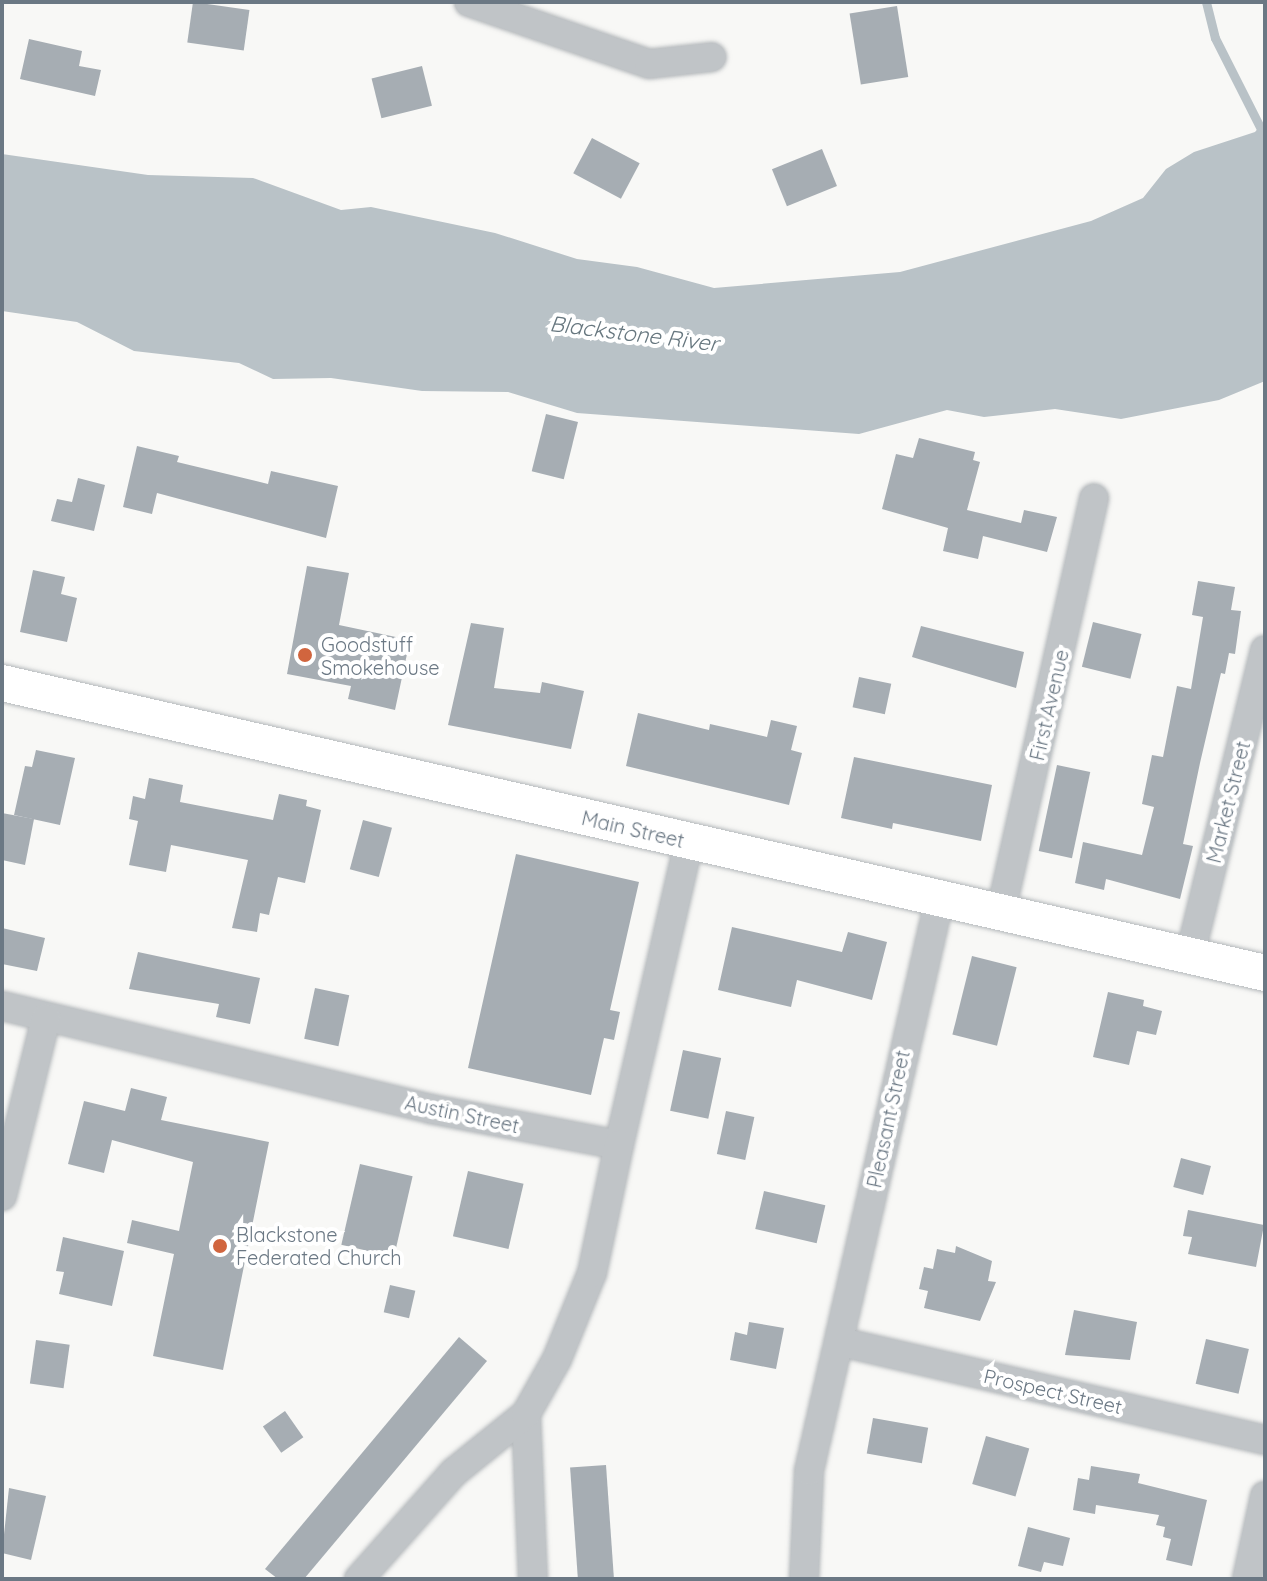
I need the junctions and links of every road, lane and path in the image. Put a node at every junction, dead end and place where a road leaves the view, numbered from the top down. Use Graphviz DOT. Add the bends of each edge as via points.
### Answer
graph roads {
  1 [pos="469,2"];
  2 [pos="712,57"];
  3 [pos="1094,498"];
  4 [pos="1265,650"];
  5 [pos="2,683"];
  6 [pos="689,842"];
  7 [pos="940,897"];
  8 [pos="1001,911"];
  9 [pos="1190,955"];
  10 [pos="1265,973"];
  11 [pos="2,1006"];
  12 [pos="46,1018"];
  13 [pos="619,1145"];
  14 [pos="2,1196"];
  15 [pos="841,1342"];
  16 [pos="526,1414"];
  17 [pos="1265,1440"];
  18 [pos="1265,1496"];
  19 [pos="359,1579"];
  20 [pos="533,1579"];
  21 [pos="804,1579"];
  22 [pos="1247,1579"];
  1 -- 2 [label="street" via="649,64"];
  3 -- 8 [label="street, First Avenue"];
  4 -- 9 [label="street, Market Street"];
  5 -- 6 [label="main road, Main Street"];
  6 -- 7 [label="main road, Main Street"];
  6 -- 13 [label="street"];
  7 -- 8 [label="main road, Main Street"];
  7 -- 15 [label="street, Pleasant Street"];
  8 -- 9 [label="main road, Main Street"];
  9 -- 10 [label="main road, Main Street"];
  11 -- 12 [label="street, Austin Street"];
  12 -- 13 [label="street, Austin Street" via="431,1109"];
  12 -- 14 [label="street"];
  13 -- 16 [label="street" via="592,1273 557,1359"];
  15 -- 17 [label="street, Prospect Street"];
  15 -- 21 [label="street, Pleasant Street" via="809,1471"];
  16 -- 19 [label="street" via="453,1473"];
  16 -- 20 [label="street"];
  18 -- 22 [label="street"];
}
